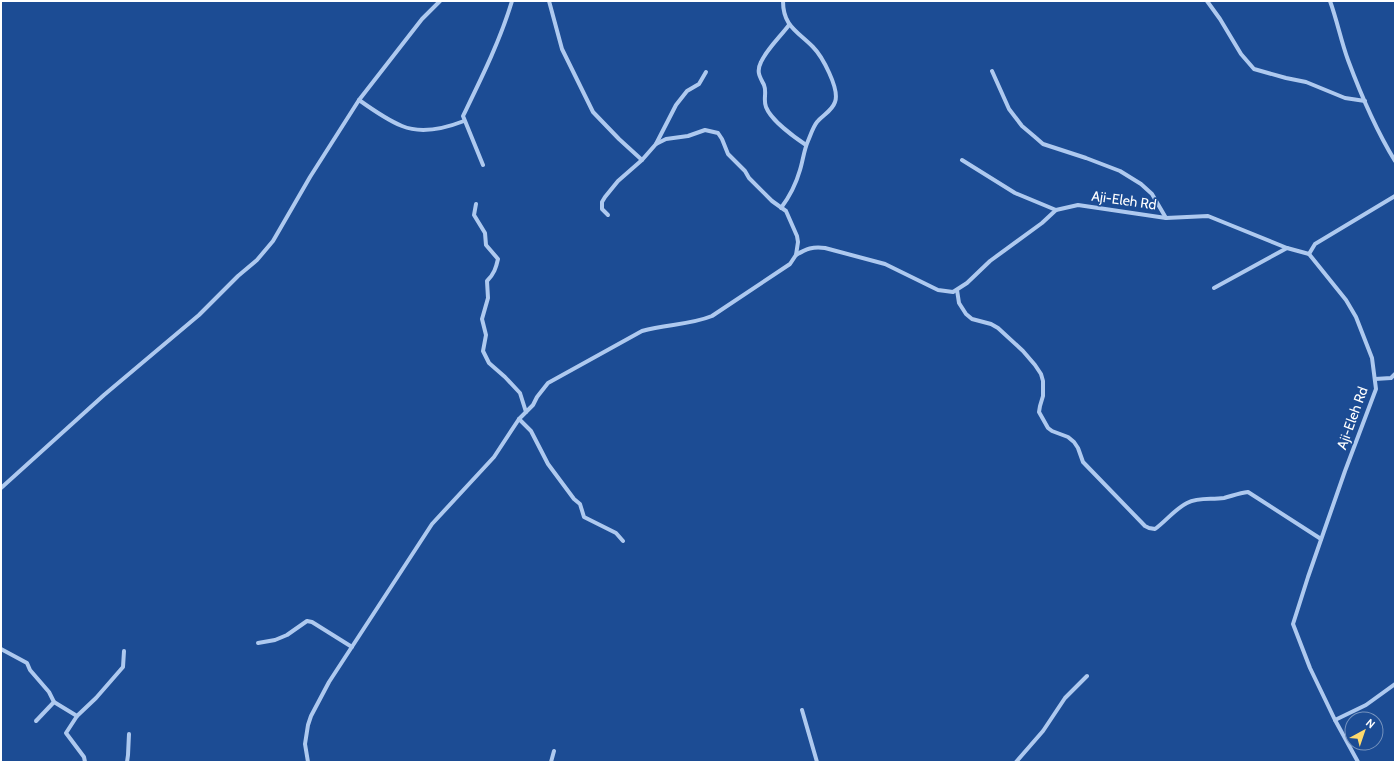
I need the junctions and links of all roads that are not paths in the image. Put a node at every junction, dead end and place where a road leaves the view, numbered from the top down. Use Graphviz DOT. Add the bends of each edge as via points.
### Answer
graph roads {
  1 [pos="440,1"];
  2 [pos="512,1"];
  3 [pos="549,1"];
  4 [pos="783,1"];
  5 [pos="1207,1"];
  6 [pos="1330,1"];
  7 [pos="789,25"];
  8 [pos="992,71"];
  9 [pos="706,72"];
  10 [pos="359,100"];
  11 [pos="1365,101"];
  12 [pos="464,121"];
  13 [pos="656,144"];
  14 [pos="806,145"];
  15 [pos="642,160"];
  16 [pos="962,160"];
  17 [pos="1395,161"];
  18 [pos="483,165"];
  19 [pos="1395,196"];
  20 [pos="476,204"];
  21 [pos="781,208"];
  22 [pos="1056,210"];
  23 [pos="608,215"];
  24 [pos="1166,218"];
  25 [pos="1287,248"];
  26 [pos="1309,254"];
  27 [pos="796,255"];
  28 [pos="1214,288"];
  29 [pos="957,290"];
  30 [pos="1395,374"];
  31 [pos="1375,379"];
  32 [pos="526,412"];
  33 [pos="519,419"];
  34 [pos="1,488"];
  35 [pos="1321,539"];
  36 [pos="623,541"];
  37 [pos="258,643"];
  38 [pos="352,647"];
  39 [pos="1,649"];
  40 [pos="124,652"];
  41 [pos="1087,676"];
  42 [pos="1395,684"];
  43 [pos="54,702"];
  44 [pos="802,710"];
  45 [pos="77,716"];
  46 [pos="1335,720"];
  47 [pos="36,721"];
  48 [pos="129,734"];
  49 [pos="554,751"];
  50 [pos="85,762"];
  51 [pos="127,762"];
  52 [pos="308,762"];
  53 [pos="551,762"];
  54 [pos="817,762"];
  55 [pos="1016,762"];
  56 [pos="1358,762"];
  1 -- 10 [label="street" via="422,19"];
  2 -- 12 [label="street" via="502,31 463,116"];
  3 -- 15 [label="street" via="562,49 592,112"];
  4 -- 7 [label="street" via="783,12"];
  5 -- 11 [label="street" via="1241,54 1254,69 1306,82 1345,98"];
  6 -- 11 [label="street" via="1348,59"];
  7 -- 14 [label="street" via="814,48 835,87 835,103 813,128"];
  7 -- 14 [label="street" via="760,63 758,75 766,91 765,105 774,119"];
  8 -- 24 [label="street" via="1009,109 1022,126 1035,137 1044,144 1120,171 1152,194"];
  9 -- 13 [label="street" via="699,84 679,101"];
  10 -- 12 [label="street" via="390,121 404,127 432,129"];
  10 -- 34 [label="street" via="310,177 274,241 257,260 199,315"];
  11 -- 17 [label="street"];
  12 -- 18 [label="street"];
  13 -- 15 [label="street"];
  13 -- 21 [label="street" via="666,139 688,136 705,130 718,133 728,154"];
  14 -- 21 [label="street" via="796,183"];
  15 -- 23 [label="street" via="618,181 605,197 602,209"];
  16 -- 22 [label="street" via="1015,192"];
  19 -- 26 [label="street" via="1315,244"];
  20 -- 32 [label="street" via="474,215 485,233 486,245 498,259 492,276 487,281 488,298 482,319 486,335 484,351 489,363 520,393"];
  21 -- 27 [label="street" via="786,211 797,236"];
  22 -- 24 [label="street, Aji-Eleh Rd" via="1078,205"];
  22 -- 29 [label="street"];
  24 -- 25 [label="street, Aji-Eleh Rd" via="1208,216"];
  25 -- 26 [label="street, Aji-Eleh Rd"];
  25 -- 28 [label="street"];
  26 -- 31 [label="street, Aji-Eleh Rd" via="1346,300 1356,317 1372,358"];
  27 -- 29 [label="street" via="811,248 825,248 884,264 938,290"];
  27 -- 32 [label="street" via="790,264 712,316 642,331 548,383"];
  29 -- 35 [label="street" via="958,303 966,314 972,319 998,328 1023,351 1041,374 1044,396 1040,412 1048,428 1074,442 1083,462 1145,526 1155,529 1185,504 1194,500 1223,498 1248,492"];
  30 -- 31 [label="street" via="1391,378"];
  31 -- 35 [label="street, Aji-Eleh Rd" via="1376,389"];
  32 -- 33 [label="street"];
  33 -- 36 [label="street" via="532,431 548,464 580,504 584,517 616,533"];
  33 -- 38 [label="street" via="494,457 432,524"];
  35 -- 46 [label="street, Aji-Eleh Rd" via="1293,624 1310,668"];
  37 -- 38 [label="street" via="287,635 307,621"];
  38 -- 52 [label="street" via="311,716 306,744"];
  39 -- 43 [label="street" via="27,663"];
  40 -- 45 [label="street" via="123,668"];
  41 -- 55 [label="street" via="1065,698 1043,731"];
  42 -- 46 [label="street" via="1366,705"];
  43 -- 45 [label="street"];
  43 -- 47 [label="street"];
  44 -- 54 [label="street"];
  45 -- 50 [label="street" via="66,733"];
  46 -- 56 [label="street, Aji-Eleh Rd"];
  48 -- 51 [label="street"];
  49 -- 53 [label="street"];
}
